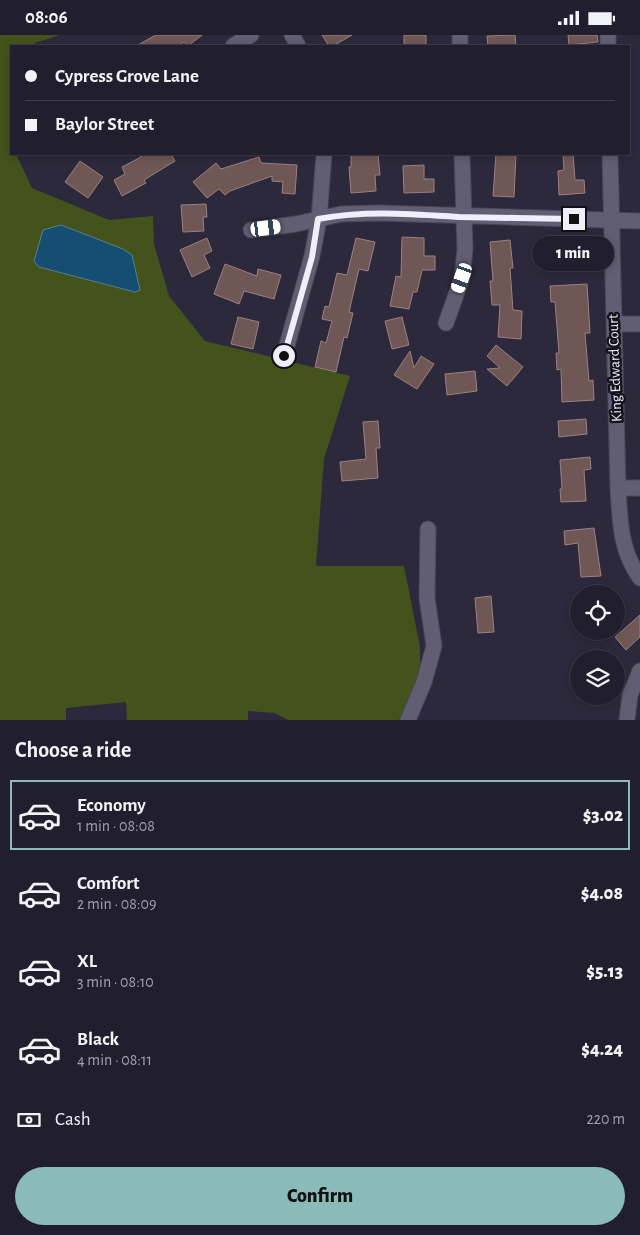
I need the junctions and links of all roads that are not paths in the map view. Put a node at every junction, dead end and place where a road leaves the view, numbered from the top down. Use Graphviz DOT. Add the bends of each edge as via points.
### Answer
graph roads {
  1 [pos="251,35"];
  2 [pos="235,45"];
  3 [pos="324,155"];
  4 [pos="462,155"];
  5 [pos="610,155"];
  6 [pos="463,217"];
  7 [pos="318,219"];
  8 [pos="611,220"];
  9 [pos="640,221"];
  10 [pos="251,230"];
  11 [pos="446,323"];
  12 [pos="640,323"];
  13 [pos="614,324"];
  14 [pos="284,356"];
  15 [pos="618,488"];
  16 [pos="640,488"];
  17 [pos="428,529"];
  18 [pos="640,578"];
  19 [pos="640,671"];
  20 [pos="408,720"];
  21 [pos="627,720"];
  1 -- 2 [label="street"];
  3 -- 7 [label="street"];
  4 -- 6 [label="street"];
  5 -- 8 [label="street, King Edward Court"];
  6 -- 7 [label="street" via="379,213 342,214"];
  6 -- 8 [label="street"];
  6 -- 11 [label="street" via="465,249 462,278"];
  7 -- 10 [label="street"];
  7 -- 14 [label="street" via="312,257"];
  8 -- 9 [label="street"];
  8 -- 13 [label="street, King Edward Court"];
  12 -- 13 [label="street"];
  13 -- 15 [label="street, King Edward Court"];
  15 -- 16 [label="street"];
  15 -- 18 [label="street, King Edward Court" via="621,537"];
  17 -- 20 [label="street" via="427,598 434,646"];
  19 -- 21 [label="street" via="630,695"];
}
